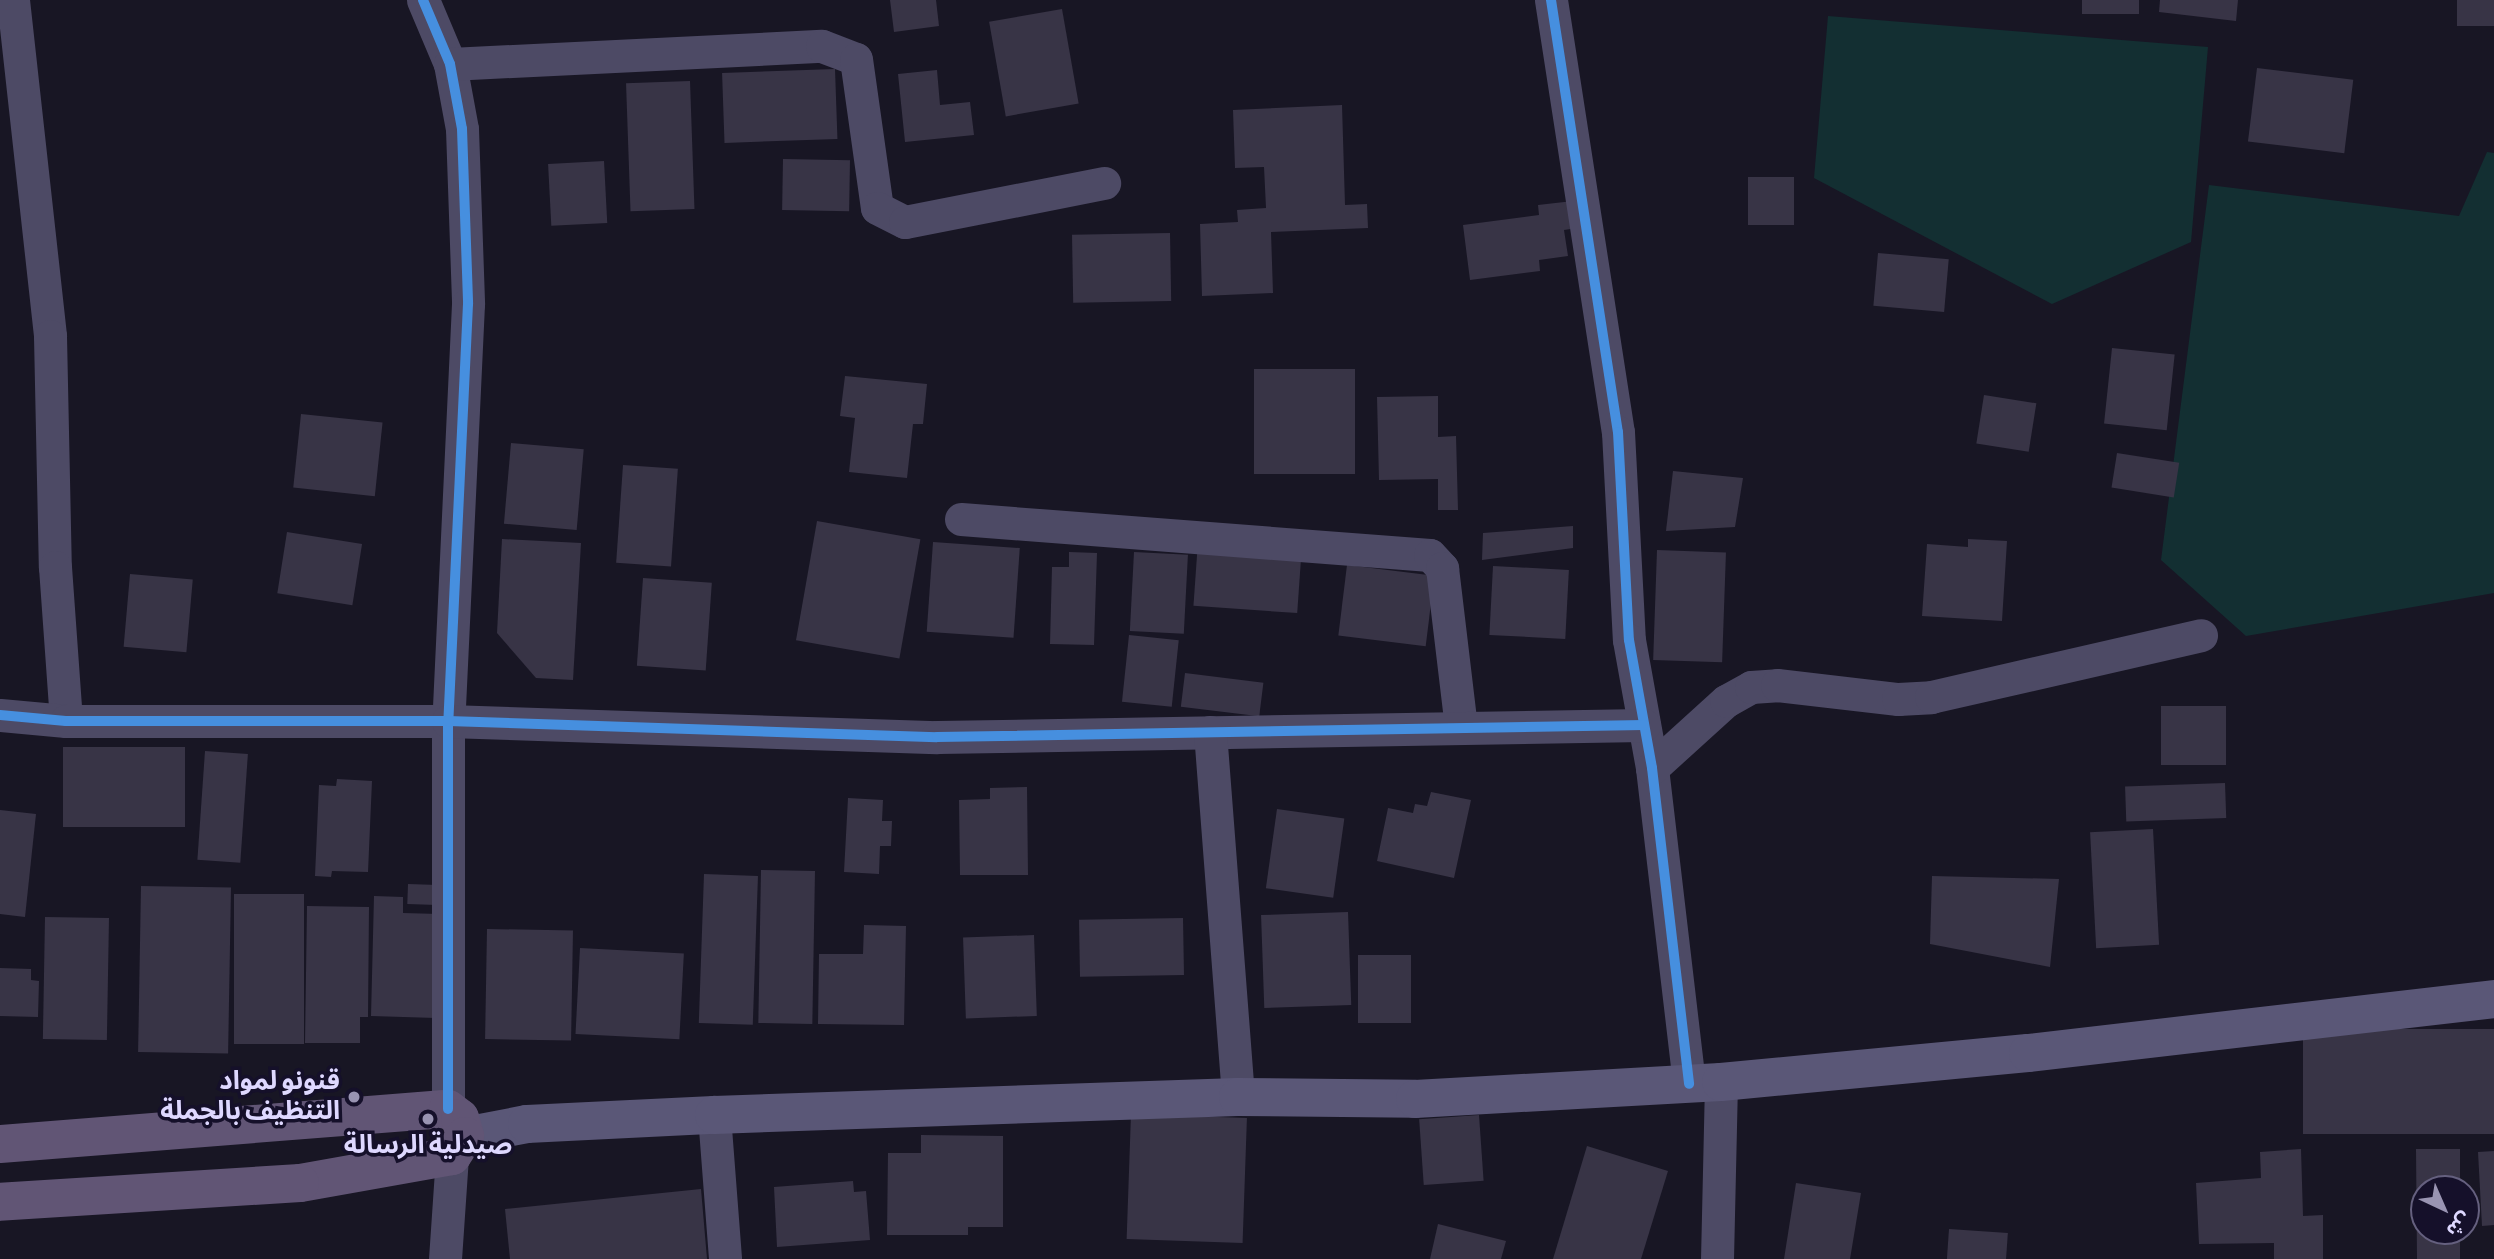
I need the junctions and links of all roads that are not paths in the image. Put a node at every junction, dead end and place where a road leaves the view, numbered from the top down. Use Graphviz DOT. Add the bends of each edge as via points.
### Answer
graph roads {
  1 [pos="13,0"];
  2 [pos="424,0"];
  3 [pos="1551,0"];
  4 [pos="450,64"];
  5 [pos="1104,183"];
  6 [pos="961,519"];
  7 [pos="2201,635"];
  8 [pos="0,715"];
  9 [pos="66,721"];
  10 [pos="448,721"];
  11 [pos="1644,725"];
  12 [pos="1461,728"];
  13 [pos="1210,732"];
  14 [pos="1651,768"];
  15 [pos="2494,999"];
  16 [pos="1705,1083"];
  17 [pos="1238,1097"];
  18 [pos="714,1115"];
  19 [pos="455,1134"];
  20 [pos="0,1144"];
  21 [pos="0,1202"];
  22 [pos="444,1259"];
  23 [pos="725,1259"];
  24 [pos="1717,1259"];
  1 -- 9 [label="street" via="50,336 55,567"];
  2 -- 4 [label="street"];
  3 -- 11 [label="street" via="1618,432 1629,640"];
  4 -- 5 [label="street" via="822,46 856,59 877,208 905,222"];
  4 -- 10 [label="street" via="462,129 468,304"];
  6 -- 12 [label="street" via="1430,555 1442,568"];
  7 -- 14 [label="street" via="1931,697 1898,699 1777,685 1751,687 1726,701"];
  8 -- 9 [label="street"];
  9 -- 10 [label="street"];
  10 -- 13 [label="street" via="937,737"];
  10 -- 19 [label="street"];
  11 -- 12 [label="street"];
  11 -- 14 [label="street"];
  12 -- 13 [label="street"];
  13 -- 17 [label="street"];
  14 -- 16 [label="street"];
  15 -- 16 [label="main road" via="2015,1054"];
  16 -- 17 [label="main road" via="1415,1099"];
  16 -- 24 [label="street"];
  17 -- 18 [label="main road"];
  18 -- 19 [label="main road" via="527,1124"];
  18 -- 23 [label="street"];
  19 -- 20 [label="main road"];
  19 -- 21 [label="main road" via="300,1183"];
  19 -- 22 [label="street"];
}
